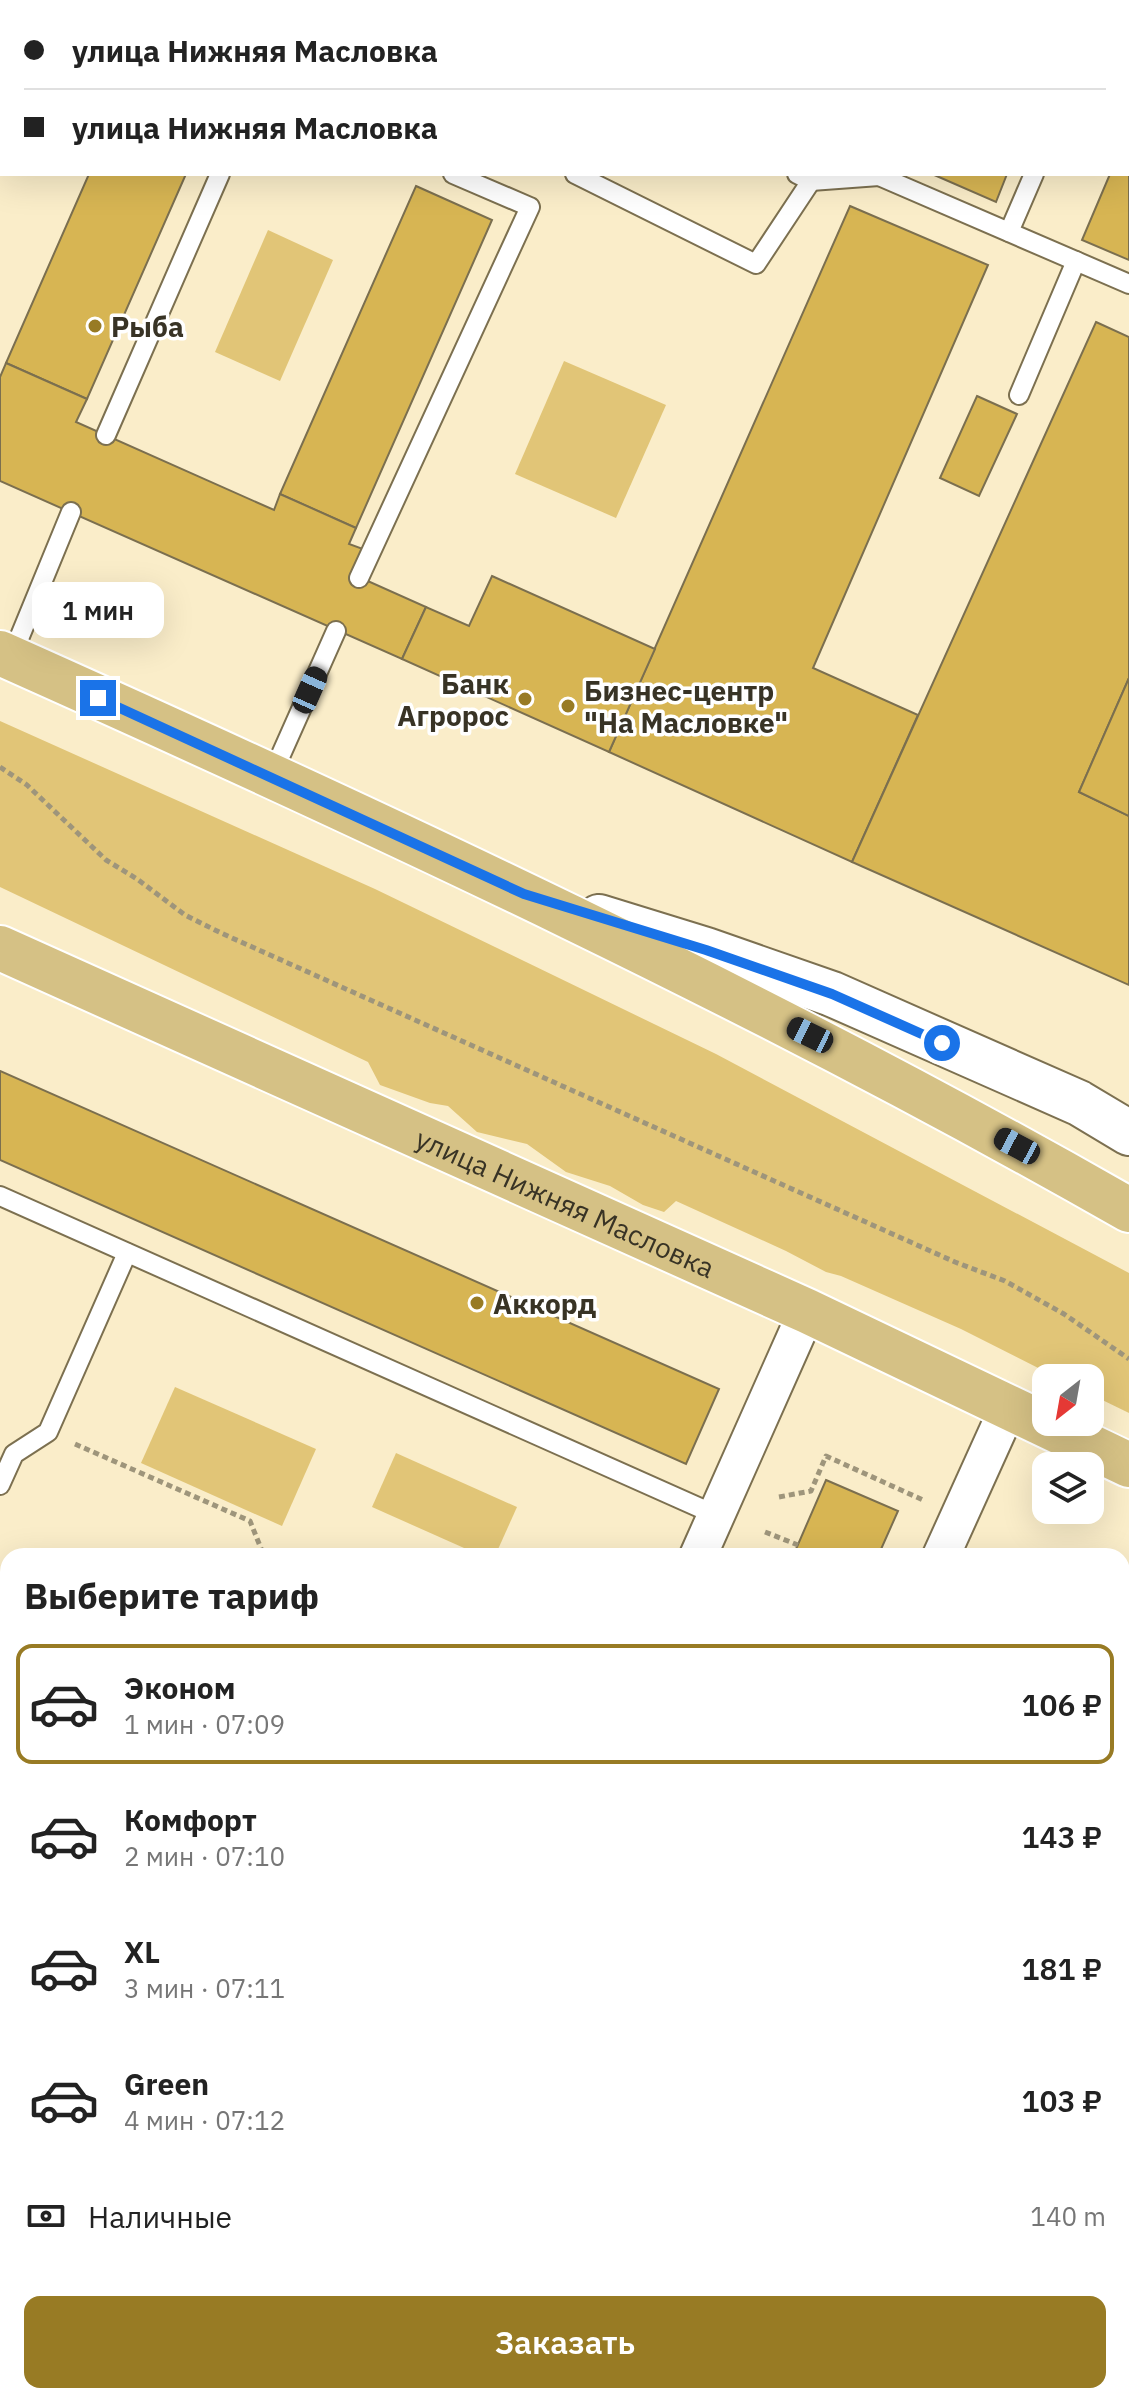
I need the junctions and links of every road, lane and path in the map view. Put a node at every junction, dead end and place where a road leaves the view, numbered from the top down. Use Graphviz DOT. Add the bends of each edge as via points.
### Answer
graph roads {
  1 [pos="219,176"];
  2 [pos="458,176"];
  3 [pos="579,176"];
  4 [pos="842,176"];
  5 [pos="882,176"];
  6 [pos="1033,176"];
  7 [pos="804,177"];
  8 [pos="1009,232"];
  9 [pos="1076,261"];
  10 [pos="1129,284"];
  11 [pos="1019,395"];
  12 [pos="106,435"];
  13 [pos="71,512"];
  14 [pos="359,578"];
  15 [pos="336,631"];
  16 [pos="5,656"];
  17 [pos="0,767"];
  18 [pos="271,777"];
  19 [pos="524,894"];
  20 [pos="0,948"];
  21 [pos="1079,1103"];
  22 [pos="1129,1114"];
  23 [pos="1129,1133"];
  24 [pos="0,1196"];
  25 [pos="1129,1210"];
  26 [pos="127,1253"];
  27 [pos="807,1311"];
  28 [pos="1129,1359"];
  29 [pos="1008,1408"];
  30 [pos="48,1432"];
  31 [pos="1129,1465"];
  32 [pos="0,1485"];
  33 [pos="779,1497"];
  34 [pos="917,1513"];
  35 [pos="716,1515"];
  36 [pos="765,1532"];
  37 [pos="798,1545"];
  38 [pos="261,1548"];
  39 [pos="702,1548"];
  40 [pos="945,1548"];
  1 -- 12 [label="lane"];
  2 -- 14 [label="lane" via="530,207"];
  3 -- 7 [label="lane" via="756,264"];
  4 -- 7 [label="lane"];
  5 -- 8 [label="lane"];
  6 -- 8 [label="lane"];
  8 -- 9 [label="lane"];
  9 -- 10 [label="lane"];
  9 -- 11 [label="lane"];
  13 -- 16 [label="lane"];
  15 -- 18 [label="lane"];
  16 -- 18 [label="main road"];
  17 -- 28 [label="path" via="27,785 106,860 185,915 1005,1281"];
  18 -- 19 [label="main road"];
  19 -- 21 [label="street" via="832,994"];
  19 -- 25 [label="main road" via="810,1035"];
  20 -- 27 [label="main road, улица Нижняя Масловка"];
  21 -- 22 [label="street"];
  21 -- 23 [label="street"];
  24 -- 26 [label="lane"];
  26 -- 30 [label="lane"];
  26 -- 35 [label="lane"];
  27 -- 29 [label="main road, улица Нижняя Масловка"];
  27 -- 35 [label="street"];
  29 -- 31 [label="main road, улица Нижняя Масловка"];
  29 -- 40 [label="street"];
  30 -- 32 [label="lane" via="14,1454"];
  30 -- 38 [label="path" via="250,1521"];
  33 -- 34 [label="path" via="811,1491 826,1456 923,1498"];
  35 -- 39 [label="street"];
  36 -- 37 [label="path"];
}
